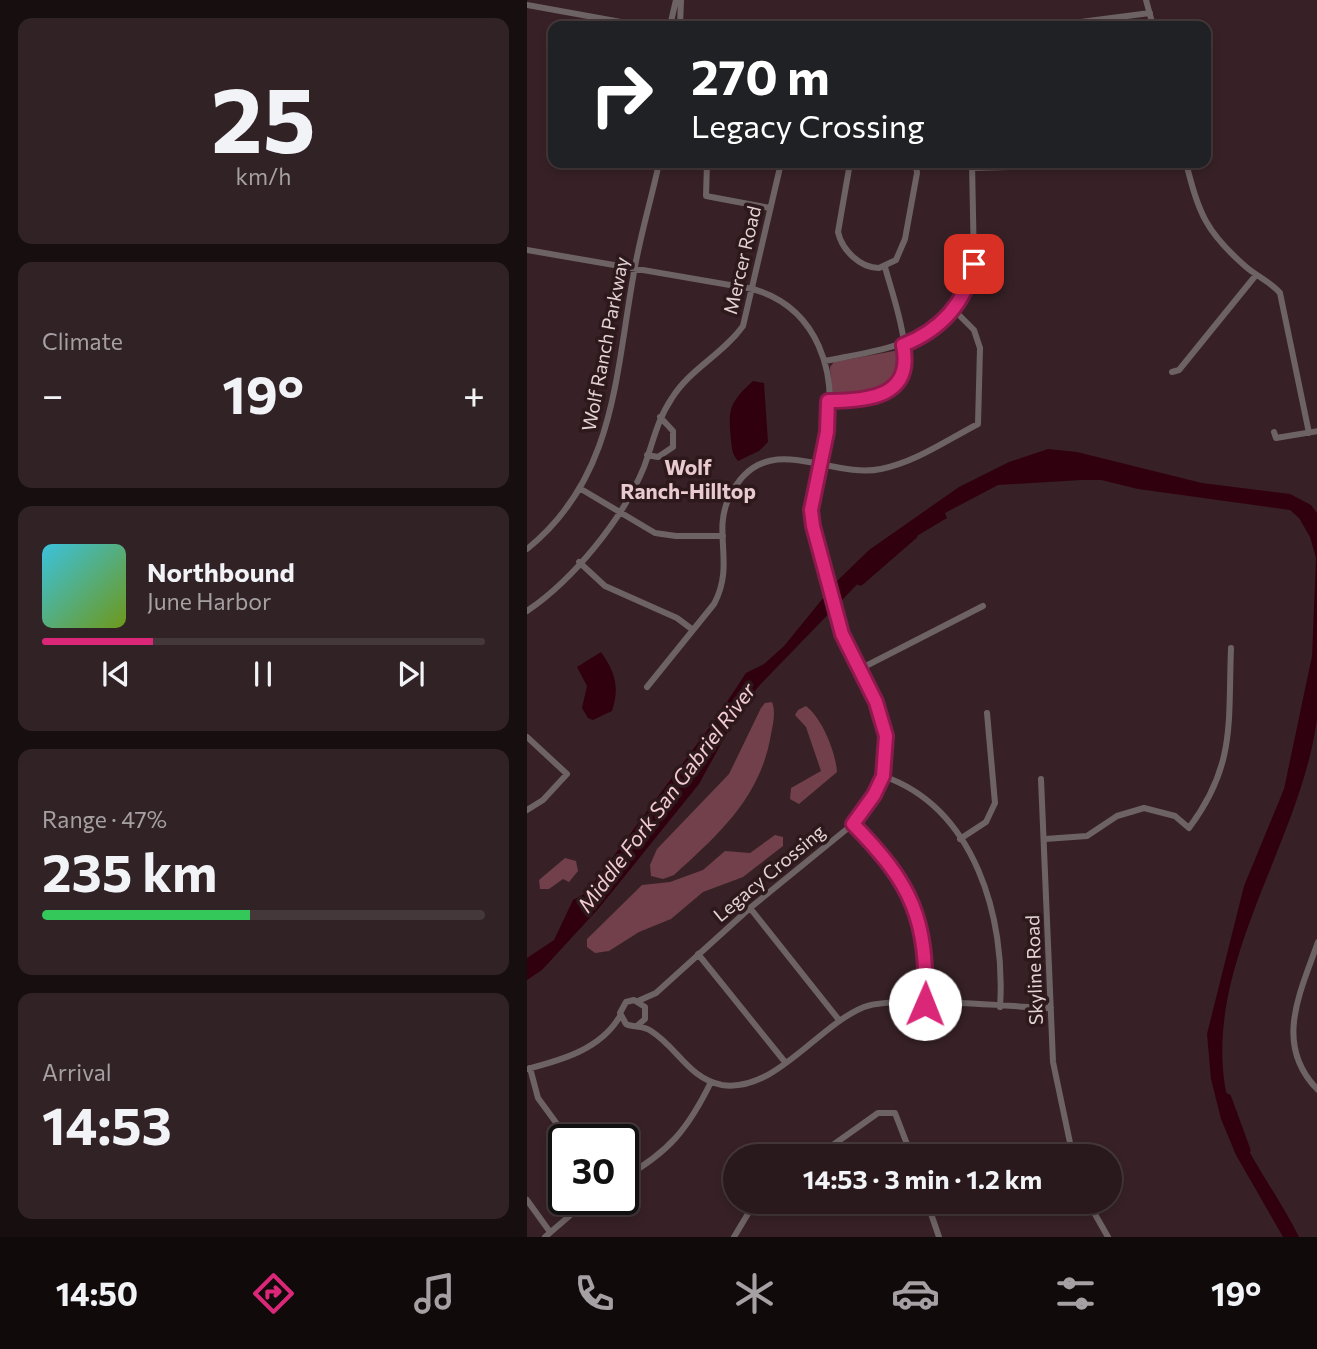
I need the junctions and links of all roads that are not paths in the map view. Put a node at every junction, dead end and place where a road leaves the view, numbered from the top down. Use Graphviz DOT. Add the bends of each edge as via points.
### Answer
graph roads {
  1 [pos="676,0"];
  2 [pos="681,0"];
  3 [pos="1146,0"];
  4 [pos="527,5"];
  5 [pos="1150,13"];
  6 [pos="615,21"];
  7 [pos="671,21"];
  8 [pos="680,21"];
  9 [pos="1088,21"];
  10 [pos="1152,21"];
  11 [pos="658,168"];
  12 [pos="707,168"];
  13 [pos="780,168"];
  14 [pos="849,168"];
  15 [pos="916,168"];
  16 [pos="972,168"];
  17 [pos="1187,168"];
  18 [pos="770,208"];
  19 [pos="527,250"];
  20 [pos="885,267"];
  21 [pos="634,268"];
  22 [pos="1256,275"];
  23 [pos="753,289"];
  24 [pos="954,310"];
  25 [pos="903,345"];
  26 [pos="825,361"];
  27 [pos="1172,372"];
  28 [pos="828,401"];
  29 [pos="660,417"];
  30 [pos="1317,431"];
  31 [pos="1274,432"];
  32 [pos="1309,433"];
  33 [pos="647,455"];
  34 [pos="820,463"];
  35 [pos="581,489"];
  36 [pos="621,513"];
  37 [pos="723,536"];
  38 [pos="527,549"];
  39 [pos="579,562"];
  40 [pos="983,606"];
  41 [pos="527,611"];
  42 [pos="693,631"];
  43 [pos="1231,648"];
  44 [pos="858,670"];
  45 [pos="647,687"];
  46 [pos="987,713"];
  47 [pos="527,737"];
  48 [pos="883,776"];
  49 [pos="1041,779"];
  50 [pos="527,810"];
  51 [pos="853,824"];
  52 [pos="959,839"];
  53 [pos="1045,839"];
  54 [pos="750,908"];
  55 [pos="1317,942"];
  56 [pos="698,954"];
  57 [pos="656,993"];
  58 [pos="638,1001"];
  59 [pos="925,1004"];
  60 [pos="1000,1007"];
  61 [pos="1051,1008"];
  62 [pos="646,1014"];
  63 [pos="620,1016"];
  64 [pos="840,1020"];
  65 [pos="638,1025"];
  66 [pos="628,1026"];
  67 [pos="611,1030"];
  68 [pos="651,1031"];
  69 [pos="785,1062"];
  70 [pos="528,1069"];
  71 [pos="711,1082"];
  72 [pos="1317,1090"];
  73 [pos="557,1124"];
  74 [pos="834,1144"];
  75 [pos="908,1144"];
  76 [pos="1070,1144"];
  77 [pos="639,1168"];
  78 [pos="527,1200"];
  79 [pos="747,1214"];
  80 [pos="931,1214"];
  81 [pos="1095,1214"];
  82 [pos="570,1215"];
  83 [pos="547,1235"];
  84 [pos="733,1237"];
  85 [pos="939,1237"];
  86 [pos="1108,1237"];
  1 -- 7 [label="street"];
  2 -- 8 [label="street"];
  3 -- 5 [label="street"];
  4 -- 6 [label="street"];
  5 -- 9 [label="street"];
  5 -- 10 [label="street"];
  11 -- 21 [label="street, Wolf Ranch Parkway"];
  12 -- 18 [label="street" via="706,197"];
  13 -- 18 [label="street, Mercer Road"];
  14 -- 20 [label="street" via="837,228 840,241 866,265"];
  15 -- 20 [label="street" via="903,249"];
  16 -- 24 [label="street" via="974,264"];
  17 -- 22 [label="street" via="1203,221"];
  18 -- 23 [label="street, Mercer Road"];
  19 -- 21 [label="street, Legacy Crossing"];
  20 -- 25 [label="street"];
  21 -- 23 [label="street, Legacy Crossing"];
  21 -- 35 [label="street, Wolf Ranch Parkway" via="603,439"];
  22 -- 27 [label="street" via="1179,370"];
  22 -- 32 [label="street" via="1277,289 1283,304"];
  23 -- 26 [label="street, Legacy Crossing" via="775,296 802,316"];
  23 -- 29 [label="street, Mercer Road" via="747,315 731,342 683,383"];
  24 -- 25 [label="street"];
  24 -- 34 [label="street" via="974,330 980,348 978,424 904,463 879,470"];
  25 -- 26 [label="street"];
  25 -- 28 [label="street" via="905,367 896,386 881,394"];
  26 -- 28 [label="street, Legacy Crossing"];
  28 -- 34 [label="street, Legacy Crossing"];
  29 -- 33 [label="street, Mercer Road"];
  29 -- 33 [label="street" via="673,431 673,447 658,457"];
  30 -- 32 [label="street"];
  31 -- 32 [label="street" via="1276,438"];
  33 -- 36 [label="street, Mercer Road"];
  34 -- 37 [label="street" via="799,458 775,460 751,471 728,500"];
  34 -- 44 [label="street, Legacy Crossing" via="811,510 838,623"];
  35 -- 36 [label="street"];
  35 -- 38 [label="street, Wolf Ranch Parkway"];
  36 -- 37 [label="street" via="665,535"];
  36 -- 39 [label="street, Mercer Road"];
  37 -- 42 [label="street" via="726,562 721,590"];
  39 -- 41 [label="street, Mercer Road"];
  39 -- 42 [label="street" via="605,586 677,618"];
  40 -- 44 [label="street"];
  42 -- 45 [label="street"];
  43 -- 53 [label="street" via="1225,758 1212,795 1189,828 1167,813 1144,808 1117,816 1086,836"];
  44 -- 48 [label="street, Legacy Crossing" via="882,717"];
  46 -- 52 [label="street" via="995,803 986,822"];
  47 -- 50 [label="street" via="567,774"];
  48 -- 51 [label="street, Legacy Crossing"];
  48 -- 52 [label="street" via="926,797"];
  49 -- 53 [label="street, Skyline Road"];
  51 -- 54 [label="street, Legacy Crossing"];
  51 -- 59 [label="street" via="881,852 909,894 926,952"];
  52 -- 60 [label="street" via="994,908 1002,956"];
  53 -- 61 [label="street, Skyline Road"];
  54 -- 56 [label="street, Legacy Crossing"];
  54 -- 64 [label="street"];
  55 -- 72 [label="street" via="1292,1024 1295,1055"];
  56 -- 57 [label="street, Legacy Crossing"];
  56 -- 69 [label="street"];
  57 -- 58 [label="street, Legacy Crossing"];
  57 -- 62 [label="street, Legacy Crossing"];
  58 -- 62 [label="street"];
  58 -- 63 [label="street, Legacy Crossing" via="626,1002"];
  59 -- 60 [label="street"];
  59 -- 64 [label="street" via="879,1003"];
  60 -- 61 [label="street"];
  61 -- 76 [label="street, Skyline Road" via="1053,1062"];
  62 -- 65 [label="street, Legacy Crossing"];
  62 -- 68 [label="street"];
  63 -- 66 [label="street"];
  63 -- 67 [label="street"];
  64 -- 69 [label="street"];
  65 -- 66 [label="street"];
  65 -- 68 [label="street"];
  66 -- 67 [label="street"];
  67 -- 70 [label="street" via="573,1056"];
  68 -- 71 [label="street"];
  69 -- 71 [label="street" via="755,1082 730,1086"];
  70 -- 73 [label="street" via="538,1098"];
  71 -- 77 [label="street" via="676,1140"];
  74 -- 75 [label="street" via="878,1112 892,1111"];
  78 -- 83 [label="street"];
  79 -- 84 [label="street"];
  80 -- 85 [label="street"];
  81 -- 86 [label="street"];
  82 -- 83 [label="street"];
}
